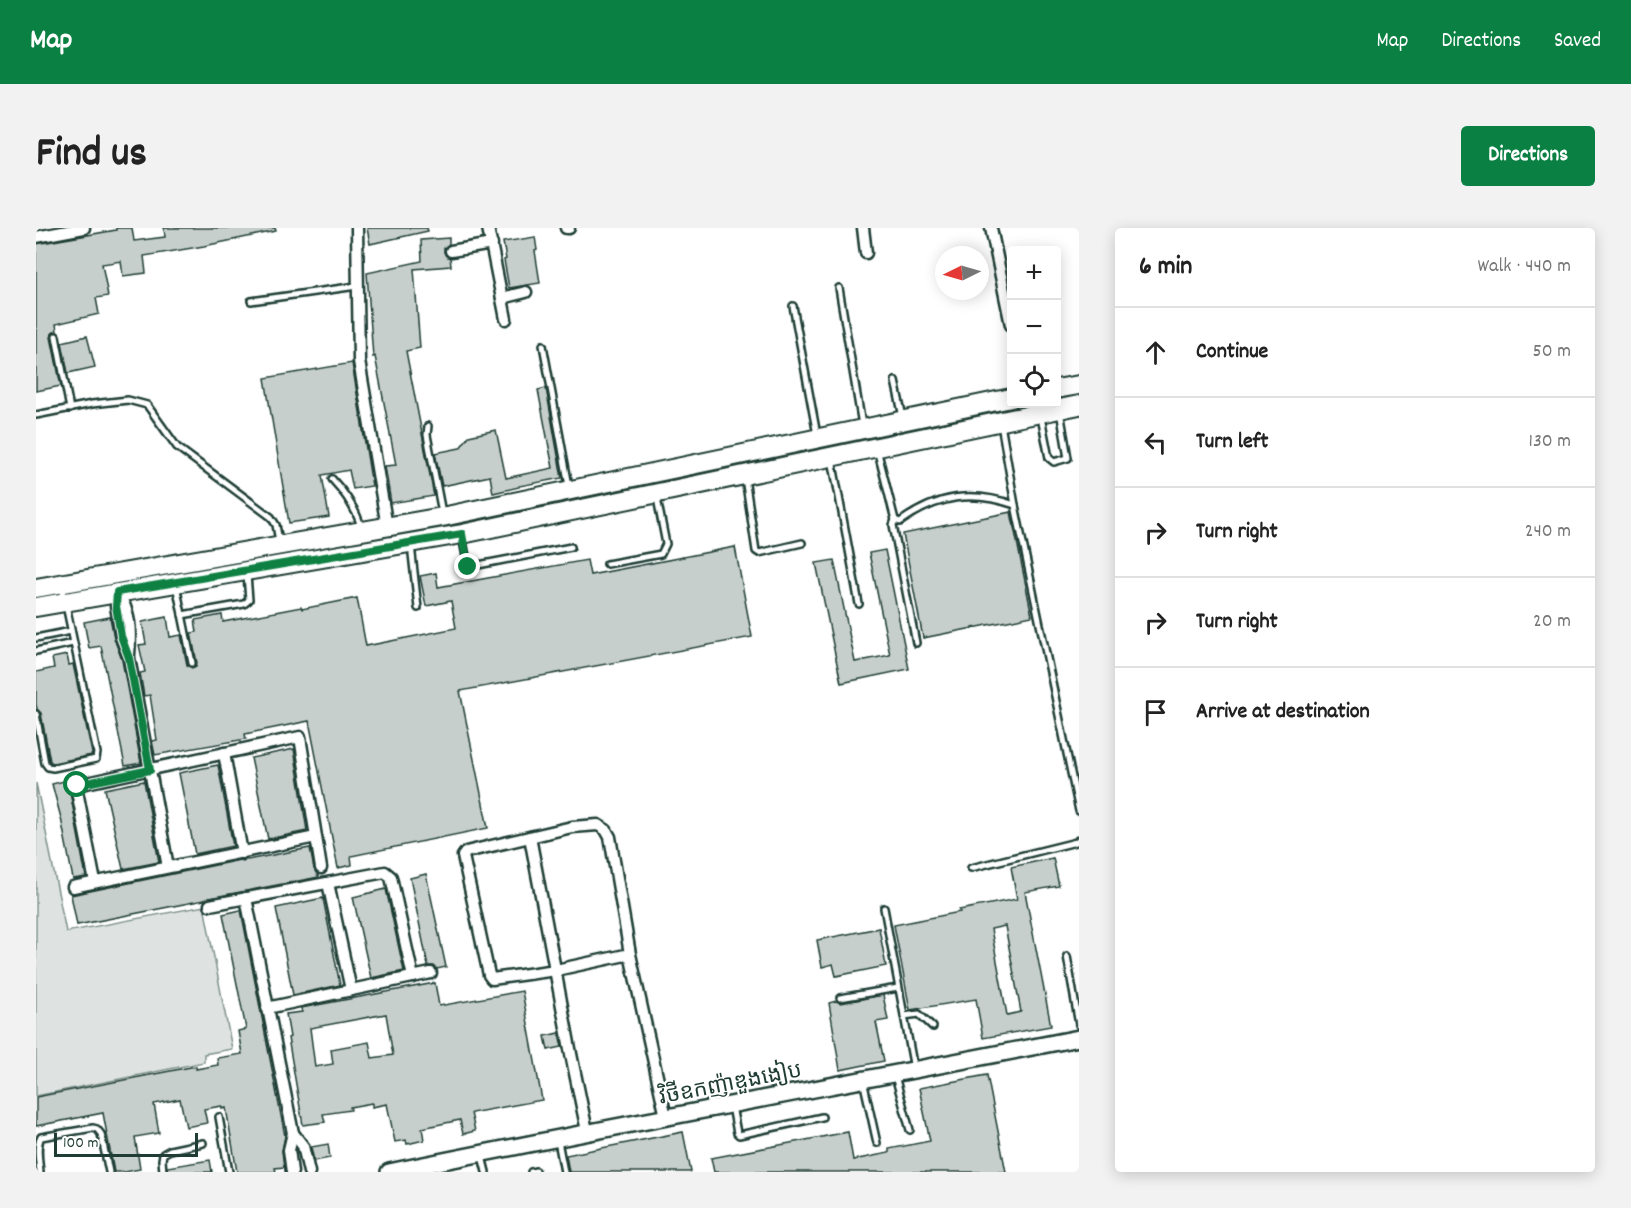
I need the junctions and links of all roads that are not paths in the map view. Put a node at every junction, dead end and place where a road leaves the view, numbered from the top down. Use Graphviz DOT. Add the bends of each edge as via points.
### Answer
graph roads {
  1 [pos="84,228"];
  2 [pos="357,228"];
  3 [pos="488,228"];
  4 [pos="863,228"];
  5 [pos="991,228"];
  6 [pos="36,237"];
  7 [pos="492,244"];
  8 [pos="451,251"];
  9 [pos="866,253"];
  10 [pos="357,286"];
  11 [pos="839,288"];
  12 [pos="526,292"];
  13 [pos="502,298"];
  14 [pos="251,301"];
  15 [pos="793,306"];
  16 [pos="1007,306"];
  17 [pos="506,318"];
  18 [pos="56,336"];
  19 [pos="543,345"];
  20 [pos="895,381"];
  21 [pos="1079,385"];
  22 [pos="1061,388"];
  23 [pos="1007,399"];
  24 [pos="1079,405"];
  25 [pos="70,408"];
  26 [pos="1059,409"];
  27 [pos="1040,413"];
  28 [pos="36,415"];
  29 [pos="904,421"];
  30 [pos="1000,421"];
  31 [pos="428,426"];
  32 [pos="863,430"];
  33 [pos="818,439"];
  34 [pos="877,447"];
  35 [pos="832,457"];
  36 [pos="745,475"];
  37 [pos="332,479"];
  38 [pos="570,491"];
  39 [pos="656,493"];
  40 [pos="1015,505"];
  41 [pos="442,517"];
  42 [pos="895,520"];
  43 [pos="387,527"];
  44 [pos="362,532"];
  45 [pos="462,534"];
  46 [pos="411,543"];
  47 [pos="802,543"];
  48 [pos="279,546"];
  49 [pos="571,547"];
  50 [pos="607,564"];
  51 [pos="247,570"];
  52 [pos="114,574"];
  53 [pos="61,583"];
  54 [pos="176,583"];
  55 [pos="36,588"];
  56 [pos="117,592"];
  57 [pos="65,601"];
  58 [pos="859,604"];
  59 [pos="36,607"];
  60 [pos="418,608"];
  61 [pos="182,615"];
  62 [pos="70,631"];
  63 [pos="36,638"];
  64 [pos="73,643"];
  65 [pos="916,644"];
  66 [pos="36,651"];
  67 [pos="192,663"];
  68 [pos="36,714"];
  69 [pos="224,753"];
  70 [pos="150,770"];
  71 [pos="1079,811"];
  72 [pos="316,837"];
  73 [pos="530,837"];
  74 [pos="1079,839"];
  75 [pos="242,852"];
  76 [pos="168,867"];
  77 [pos="321,868"];
  78 [pos="971,868"];
  79 [pos="95,882"];
  80 [pos="328,883"];
  81 [pos="73,887"];
  82 [pos="246,898"];
  83 [pos="210,905"];
  84 [pos="884,908"];
  85 [pos="630,954"];
  86 [pos="1067,956"];
  87 [pos="556,970"];
  88 [pos="431,974"];
  89 [pos="413,977"];
  90 [pos="898,988"];
  91 [pos="351,990"];
  92 [pos="840,998"];
  93 [pos="267,1008"];
  94 [pos="904,1016"];
  95 [pos="1079,1025"];
  96 [pos="933,1027"];
  97 [pos="1079,1038"];
  98 [pos="914,1070"];
  99 [pos="895,1074"];
  100 [pos="863,1080"];
  101 [pos="732,1106"];
  102 [pos="219,1117"];
  103 [pos="666,1117"];
  104 [pos="822,1117"];
  105 [pos="910,1130"];
  106 [pos="587,1131"];
  107 [pos="293,1133"];
  108 [pos="557,1138"];
  109 [pos="202,1143"];
  110 [pos="877,1143"];
  111 [pos="482,1153"];
  112 [pos="40,1172"];
  113 [pos="110,1172"];
  114 [pos="163,1172"];
  115 [pos="229,1172"];
  116 [pos="292,1172"];
  117 [pos="309,1172"];
  118 [pos="389,1172"];
  119 [pos="486,1172"];
  120 [pos="564,1172"];
  1 -- 6 [label="street"];
  2 -- 10 [label="street"];
  3 -- 7 [label="street"];
  4 -- 9 [label="street"];
  5 -- 16 [label="street"];
  7 -- 8 [label="street"];
  7 -- 13 [label="street"];
  10 -- 14 [label="lane"];
  10 -- 43 [label="street" via="358,361"];
  11 -- 32 [label="lane"];
  12 -- 13 [label="street"];
  13 -- 17 [label="street"];
  15 -- 33 [label="lane"];
  18 -- 25 [label="lane"];
  19 -- 38 [label="lane"];
  20 -- 29 [label="lane"];
  21 -- 22 [label="main road"];
  23 -- 29 [label="main road"];
  24 -- 26 [label="main road"];
  25 -- 28 [label="lane"];
  25 -- 48 [label="lane" via="128,400 147,405 177,447 271,517"];
  26 -- 27 [label="main road"];
  26 -- 27 [label="lane" via="1068,458 1054,462 1049,459"];
  27 -- 30 [label="main road"];
  29 -- 32 [label="main road"];
  30 -- 34 [label="main road"];
  30 -- 40 [label="lane"];
  31 -- 41 [label="lane"];
  32 -- 33 [label="main road"];
  33 -- 38 [label="main road"];
  34 -- 35 [label="main road"];
  34 -- 42 [label="lane"];
  35 -- 36 [label="main road"];
  35 -- 58 [label="lane"];
  36 -- 39 [label="main road"];
  36 -- 47 [label="lane" via="756,551"];
  37 -- 44 [label="lane" via="352,505"];
  38 -- 41 [label="main road"];
  39 -- 45 [label="main road"];
  39 -- 50 [label="lane" via="666,544 661,554"];
  40 -- 42 [label="lane" via="982,496 947,498 900,522"];
  40 -- 71 [label="lane"];
  41 -- 43 [label="main road"];
  42 -- 65 [label="lane"];
  43 -- 44 [label="main road"];
  44 -- 48 [label="main road"];
  45 -- 46 [label="main road"];
  45 -- 49 [label="lane" via="468,567"];
  46 -- 51 [label="main road"];
  46 -- 60 [label="lane"];
  48 -- 52 [label="main road"];
  51 -- 54 [label="main road"];
  51 -- 61 [label="lane" via="249,600 244,604"];
  52 -- 53 [label="main road"];
  52 -- 56 [label="street"];
  53 -- 55 [label="main road"];
  53 -- 57 [label="lane"];
  54 -- 56 [label="main road"];
  54 -- 61 [label="lane"];
  56 -- 57 [label="main road"];
  56 -- 70 [label="street" via="121,636 129,658"];
  57 -- 59 [label="main road"];
  57 -- 62 [label="lane"];
  61 -- 67 [label="lane"];
  62 -- 63 [label="lane"];
  62 -- 64 [label="lane"];
  64 -- 66 [label="lane"];
  64 -- 68 [label="lane" via="96,759 48,767"];
  69 -- 70 [label="street"];
  69 -- 72 [label="street" via="300,737"];
  69 -- 75 [label="street"];
  70 -- 76 [label="street"];
  70 -- 79 [label="street" via="77,785"];
  72 -- 75 [label="street"];
  72 -- 77 [label="street"];
  73 -- 85 [label="street" via="572,827 598,825 606,830"];
  73 -- 87 [label="street"];
  73 -- 87 [label="street" via="466,852 463,856 492,979"];
  74 -- 78 [label="lane"];
  75 -- 76 [label="street"];
  76 -- 79 [label="street"];
  79 -- 81 [label="street"];
  80 -- 82 [label="street"];
  80 -- 89 [label="street" via="385,872 391,876"];
  80 -- 91 [label="street"];
  82 -- 83 [label="street"];
  82 -- 93 [label="street"];
  84 -- 90 [label="lane"];
  85 -- 87 [label="street"];
  85 -- 103 [label="street"];
  86 -- 95 [label="lane"];
  87 -- 106 [label="street"];
  88 -- 89 [label="street"];
  89 -- 91 [label="street"];
  90 -- 92 [label="lane"];
  90 -- 94 [label="lane"];
  91 -- 93 [label="street"];
  93 -- 107 [label="street"];
  94 -- 96 [label="lane" via="919,1014"];
  94 -- 98 [label="lane"];
  97 -- 98 [label="street, វិថីឧកញ៉ាឌួងងៀប"];
  98 -- 99 [label="street, វិថីឧកញ៉ាឌួងងៀប"];
  99 -- 100 [label="street, វិថីឧកញ៉ាឌួងងៀប"];
  99 -- 105 [label="lane"];
  100 -- 101 [label="street, វិថីឧកញ៉ាឌួងងៀប"];
  100 -- 110 [label="lane"];
  101 -- 103 [label="street, វិថីឧកញ៉ាឌួងងៀប"];
  101 -- 104 [label="lane" via="739,1134"];
  102 -- 115 [label="lane"];
  103 -- 106 [label="street, វិថីឧកញ៉ាឌួងងៀប"];
  106 -- 108 [label="street, វិថីឧកញ៉ាឌួងងៀប"];
  107 -- 116 [label="street" via="289,1150"];
  107 -- 117 [label="street" via="303,1146"];
  108 -- 111 [label="street, វិថីឧកញ៉ាឌួងងៀប"];
  108 -- 120 [label="lane"];
  109 -- 114 [label="lane" via="163,1154"];
  111 -- 118 [label="street, វិថីឧកញ៉ាឌួងងៀប"];
  111 -- 119 [label="lane"];
  112 -- 113 [label="lane" via="37,1147 41,1137 93,1128 101,1134"];
}
